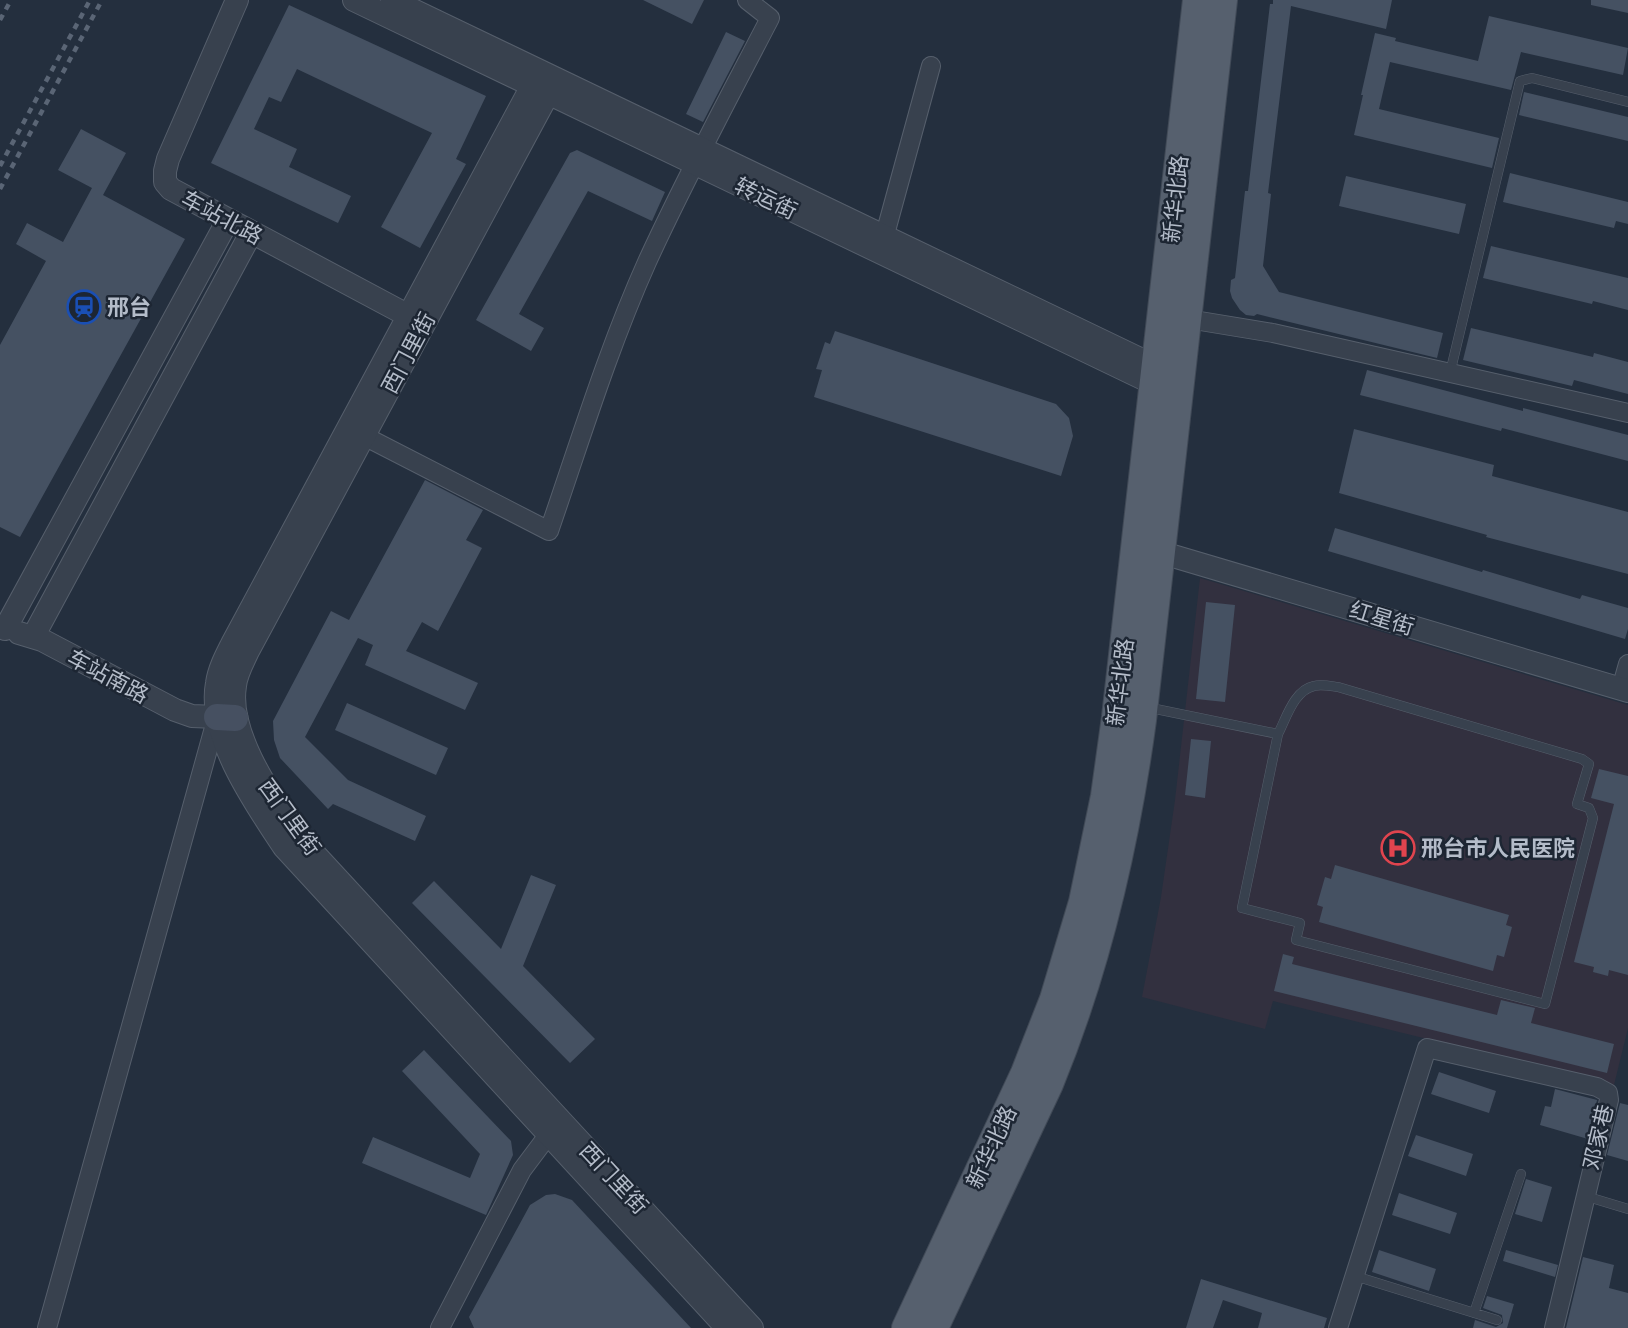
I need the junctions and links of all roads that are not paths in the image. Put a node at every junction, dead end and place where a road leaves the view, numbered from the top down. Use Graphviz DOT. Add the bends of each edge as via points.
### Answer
graph roads {
  1 [pos="237,0"];
  2 [pos="354,0"];
  3 [pos="392,0"];
  4 [pos="747,0"];
  5 [pos="1197,0"];
  6 [pos="1223,0"];
  7 [pos="932,66"];
  8 [pos="544,82"];
  9 [pos="1628,102"];
  10 [pos="698,156"];
  11 [pos="228,220"];
  12 [pos="251,232"];
  13 [pos="882,244"];
  14 [pos="1188,319"];
  15 [pos="416,320"];
  16 [pos="1450,373"];
  17 [pos="1168,382"];
  18 [pos="1628,413"];
  19 [pos="364,436"];
  20 [pos="1149,549"];
  21 [pos="3,629"];
  22 [pos="33,637"];
  23 [pos="1628,664"];
  24 [pos="1624,690"];
  25 [pos="1144,707"];
  26 [pos="226,718"];
  27 [pos="1278,734"];
  28 [pos="549,1134"];
  29 [pos="1521,1174"];
  30 [pos="1585,1196"];
  31 [pos="1628,1209"];
  32 [pos="1355,1276"];
  33 [pos="1474,1313"];
  34 [pos="1497,1320"];
  35 [pos="47,1328"];
  36 [pos="440,1328"];
  37 [pos="727,1328"];
  38 [pos="752,1328"];
  39 [pos="906,1328"];
  40 [pos="934,1328"];
  41 [pos="1338,1328"];
  42 [pos="1554,1328"];
  1 -- 11 [label="street, 车站北路" via="165,171 165,182 171,189"];
  2 -- 8 [label="street, 转运街"];
  3 -- 8 [label="street, 转运街"];
  4 -- 10 [label="street" via="770,18"];
  5 -- 17 [label="main road, 新华北路"];
  6 -- 14 [label="main road, 新华北路"];
  7 -- 13 [label="street"];
  8 -- 10 [label="street, 转运街"];
  8 -- 15 [label="street"];
  9 -- 16 [label="lane" via="1532,78 1520,81"];
  10 -- 13 [label="street, 转运街"];
  10 -- 19 [label="street" via="623,323 549,531"];
  11 -- 12 [label="street, 车站北路"];
  11 -- 21 [label="street"];
  12 -- 15 [label="street, 车站北路"];
  12 -- 22 [label="street"];
  13 -- 17 [label="street, 转运街"];
  14 -- 16 [label="street" via="1273,333"];
  14 -- 17 [label="main road, 新华北路"];
  15 -- 19 [label="street, 西门里街"];
  15 -- 26 [label="street" via="232,644 216,684"];
  16 -- 18 [label="street"];
  17 -- 20 [label="main road, 新华北路"];
  19 -- 26 [label="street, 西门里街" via="248,651"];
  20 -- 24 [label="street, 红星街"];
  20 -- 25 [label="main road, 新华北路"];
  20 -- 39 [label="main road, 新华北路" via="1087,880 1068,956 1025,1073"];
  21 -- 22 [label="street, 车站南路"];
  22 -- 26 [label="street, 车站南路" via="174,710 192,716"];
  23 -- 24 [label="street"];
  25 -- 27 [label="lane"];
  25 -- 40 [label="main road, 新华北路" via="1119,856 1086,987 1049,1084"];
  26 -- 28 [label="street" via="229,751 248,794 284,847"];
  26 -- 35 [label="street"];
  26 -- 38 [label="street, 西门里街" via="298,836"];
  27 -- 27 [label="lane" via="1304,690 1313,686 1338,687 1571,755 1588,764 1577,804 1589,808 1593,818 1545,1004 1296,940 1300,923 1242,908"];
  28 -- 36 [label="street" via="522,1170"];
  28 -- 37 [label="street"];
  29 -- 33 [label="lane"];
  30 -- 31 [label="lane"];
  30 -- 32 [label="street, 邓家巷" via="1609,1100 1605,1091 1427,1048"];
  30 -- 42 [label="street, 邓家巷"];
  32 -- 33 [label="lane"];
  32 -- 41 [label="street"];
  33 -- 34 [label="lane"];
}
